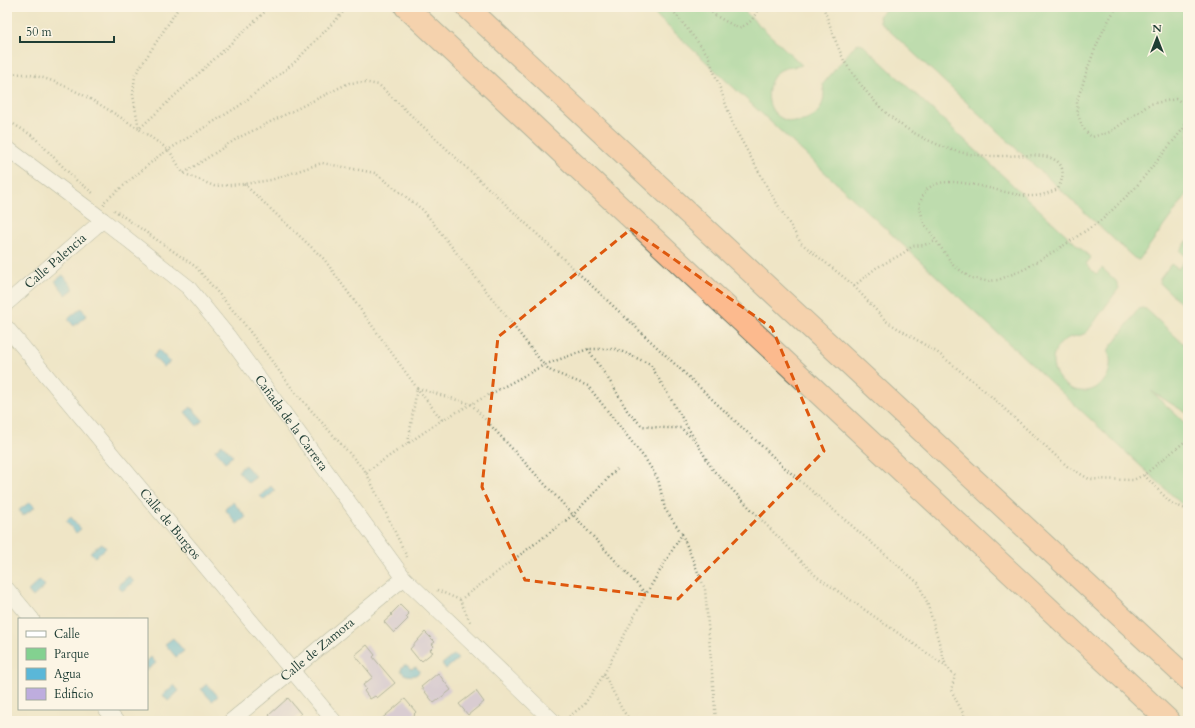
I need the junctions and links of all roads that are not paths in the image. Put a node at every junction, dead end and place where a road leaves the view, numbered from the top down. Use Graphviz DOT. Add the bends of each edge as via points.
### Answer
graph roads {
  1 [pos="406,7"];
  2 [pos="467,7"];
  3 [pos="7,148"];
  4 [pos="103,220"];
  5 [pos="7,303"];
  6 [pos="7,328"];
  7 [pos="404,578"];
  8 [pos="7,589"];
  9 [pos="31,618"];
  10 [pos="292,671"];
  11 [pos="1188,679"];
  12 [pos="107,710"];
  13 [pos="116,721"];
  14 [pos="231,721"];
  15 [pos="334,721"];
  16 [pos="553,721"];
  17 [pos="1169,721"];
  1 -- 17 [label="highway"];
  2 -- 11 [label="highway"];
  3 -- 4 [label="street, Cañada de la Carrera"];
  4 -- 5 [label="street, Calle Palencia"];
  4 -- 7 [label="street, Cañada de la Carrera" via="188,287 228,336"];
  6 -- 10 [label="street, Calle de Burgos"];
  7 -- 10 [label="street, Calle de Zamora"];
  7 -- 16 [label="street, Cañada de la Carrera"];
  8 -- 9 [label="street"];
  10 -- 14 [label="street, Calle de Zamora"];
  10 -- 15 [label="street, Calle de Burgos"];
  12 -- 13 [label="street"];
}
